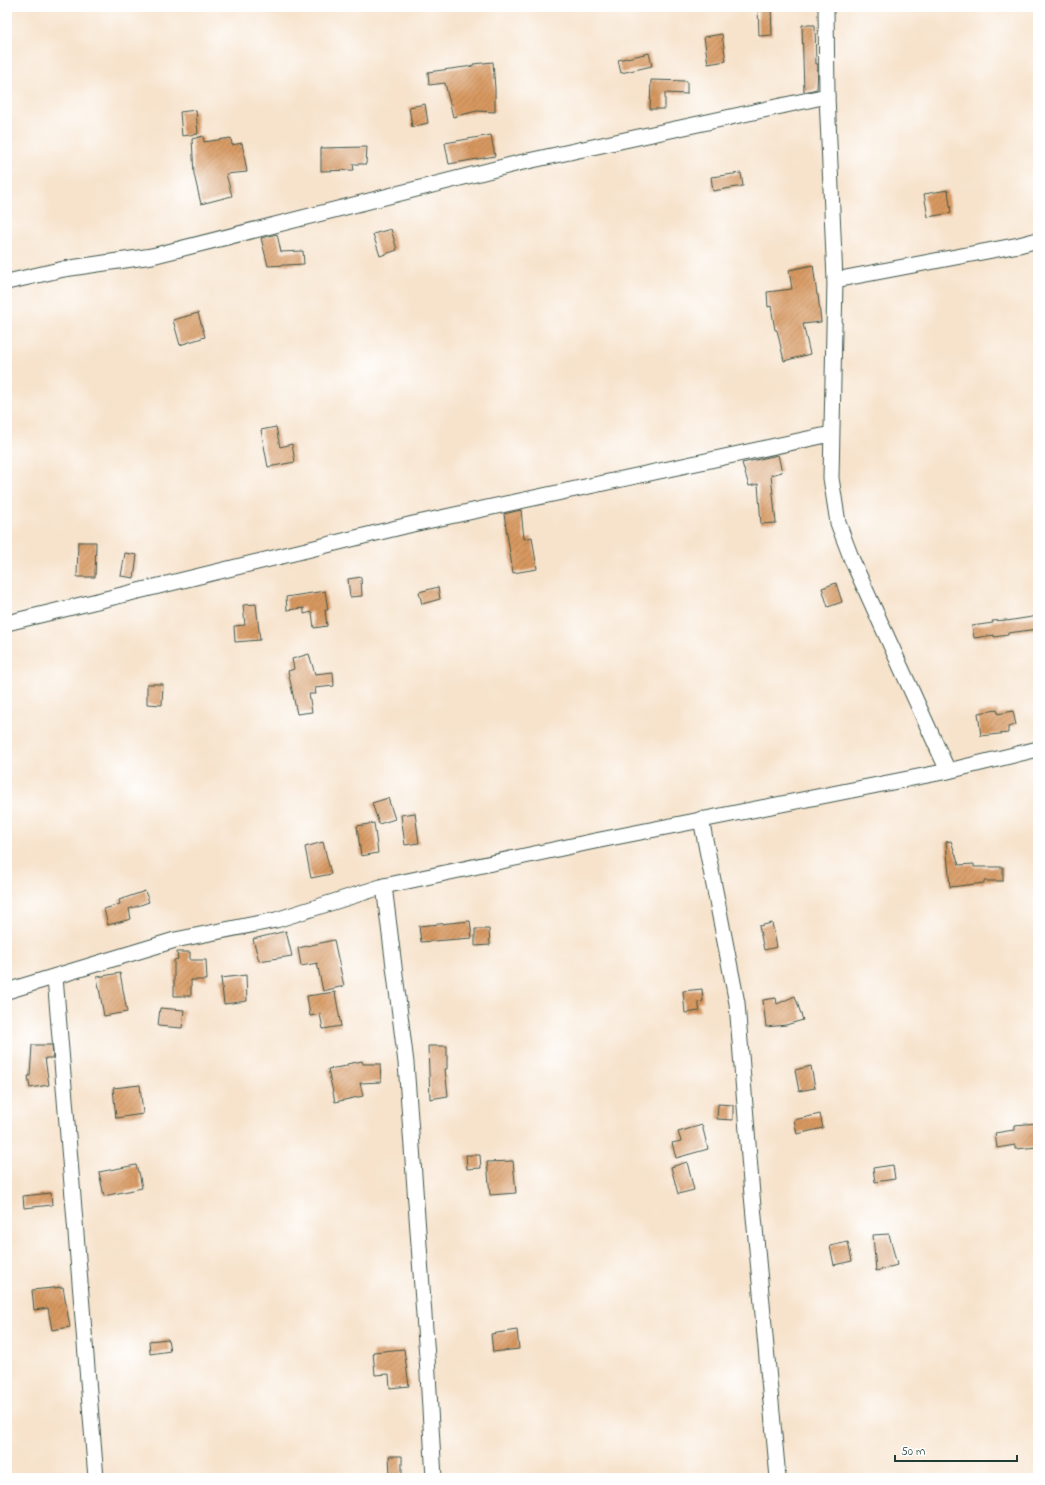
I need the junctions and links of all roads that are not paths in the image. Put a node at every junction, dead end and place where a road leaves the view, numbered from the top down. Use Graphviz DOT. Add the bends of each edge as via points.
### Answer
graph roads {
  1 [pos="826,7"];
  2 [pos="827,96"];
  3 [pos="1038,240"];
  4 [pos="835,280"];
  5 [pos="7,282"];
  6 [pos="831,434"];
  7 [pos="7,623"];
  8 [pos="1038,750"];
  9 [pos="948,771"];
  10 [pos="701,820"];
  11 [pos="384,886"];
  12 [pos="55,977"];
  13 [pos="7,991"];
  14 [pos="96,1478"];
  15 [pos="434,1478"];
  16 [pos="778,1478"];
  1 -- 2 [label="street"];
  2 -- 4 [label="street"];
  2 -- 5 [label="street" via="519,163 152,256 64,269"];
  3 -- 4 [label="street" via="1019,246"];
  4 -- 6 [label="street"];
  6 -- 7 [label="street" via="413,524"];
  6 -- 9 [label="street" via="831,478 838,523 852,560"];
  8 -- 9 [label="street"];
  9 -- 10 [label="street"];
  10 -- 11 [label="street"];
  10 -- 16 [label="street" via="737,1003"];
  11 -- 12 [label="street" via="276,920 175,940"];
  11 -- 15 [label="street" via="406,1063"];
  12 -- 13 [label="street"];
  12 -- 14 [label="street"];
}
